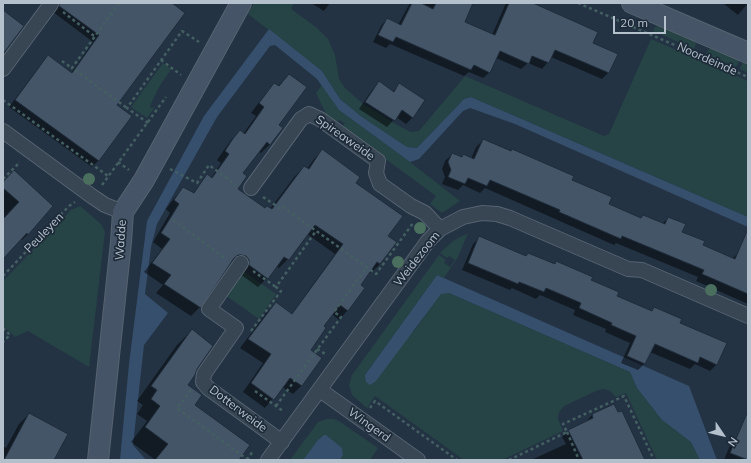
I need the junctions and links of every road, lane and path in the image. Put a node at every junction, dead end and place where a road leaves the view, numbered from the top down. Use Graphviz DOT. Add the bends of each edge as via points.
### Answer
graph roads {
  1 [pos="119,3"];
  2 [pos="241,3"];
  3 [pos="578,3"];
  4 [pos="632,3"];
  5 [pos="51,4"];
  6 [pos="94,36"];
  7 [pos="200,42"];
  8 [pos="748,53"];
  9 [pos="161,60"];
  10 [pos="62,61"];
  11 [pos="72,68"];
  12 [pos="3,69"];
  13 [pos="186,71"];
  14 [pos="180,74"];
  15 [pos="183,76"];
  16 [pos="748,77"];
  17 [pos="169,94"];
  18 [pos="3,100"];
  19 [pos="127,108"];
  20 [pos="148,123"];
  21 [pos="3,132"];
  22 [pos="30,151"];
  23 [pos="166,167"];
  24 [pos="108,176"];
  25 [pos="3,179"];
  26 [pos="250,190"];
  27 [pos="90,194"];
  28 [pos="421,211"];
  29 [pos="123,212"];
  30 [pos="173,220"];
  31 [pos="440,229"];
  32 [pos="316,231"];
  33 [pos="241,263"];
  34 [pos="367,267"];
  35 [pos="3,276"];
  36 [pos="276,287"];
  37 [pos="748,316"];
  38 [pos="3,328"];
  39 [pos="236,328"];
  40 [pos="3,342"];
  41 [pos="203,382"];
  42 [pos="320,390"];
  43 [pos="255,391"];
  44 [pos="276,406"];
  45 [pos="282,411"];
  46 [pos="362,419"];
  47 [pos="567,432"];
  48 [pos="282,442"];
  49 [pos="247,459"];
  50 [pos="98,460"];
  51 [pos="268,460"];
  52 [pos="418,460"];
  53 [pos="457,460"];
  54 [pos="508,460"];
  55 [pos="579,460"];
  56 [pos="654,460"];
  1 -- 6 [label="path"];
  2 -- 29 [label="street, Wadde" via="144,180"];
  3 -- 16 [label="path, Noordeinde"];
  4 -- 8 [label="street, Noordeinde"];
  5 -- 6 [label="path"];
  5 -- 12 [label="street"];
  6 -- 11 [label="path"];
  7 -- 9 [label="path" via="182,31"];
  9 -- 14 [label="path"];
  9 -- 19 [label="path"];
  10 -- 11 [label="path"];
  11 -- 19 [label="path"];
  13 -- 15 [label="path"];
  17 -- 20 [label="path, Peuleyen"];
  18 -- 24 [label="path"];
  19 -- 20 [label="path"];
  20 -- 24 [label="path, Peuleyen"];
  21 -- 22 [label="street"];
  22 -- 25 [label="path"];
  22 -- 27 [label="street"];
  23 -- 26 [label="path" via="197,183 209,165"];
  24 -- 27 [label="path, Peuleyen"];
  26 -- 28 [label="street, Spireaweide" via="301,119 309,114 320,119 378,161 376,174 380,184"];
  26 -- 32 [label="path" via="281,209 283,207"];
  27 -- 29 [label="street"];
  27 -- 35 [label="path, Peuleyen" via="69,206"];
  28 -- 31 [label="street, Spireaweide"];
  28 -- 34 [label="path" via="376,274"];
  29 -- 50 [label="street, Wadde"];
  30 -- 33 [label="path" via="222,256 234,258"];
  31 -- 37 [label="street, Weidezoom" via="463,217 482,213 497,214 628,269 642,270"];
  31 -- 42 [label="street, Weidezoom" via="428,241"];
  32 -- 34 [label="path"];
  32 -- 36 [label="path"];
  33 -- 36 [label="path"];
  33 -- 39 [label="street" via="208,309"];
  34 -- 44 [label="path" via="334,312 340,317"];
  36 -- 39 [label="path" via="281,291 249,334"];
  38 -- 40 [label="path" via="10,335"];
  39 -- 41 [label="street, Dotterweide" via="204,374"];
  41 -- 48 [label="street, Dotterweide"];
  41 -- 49 [label="path" via="194,385 177,408"];
  42 -- 46 [label="street, Wingerd"];
  42 -- 48 [label="street, Weidezoom"];
  43 -- 44 [label="path"];
  44 -- 45 [label="path"];
  46 -- 52 [label="street, Wingerd"];
  46 -- 53 [label="path" via="376,401"];
  47 -- 54 [label="path"];
  47 -- 55 [label="path"];
  47 -- 56 [label="path" via="563,424 624,396"];
  48 -- 51 [label="street, Weidezoom"];
}
